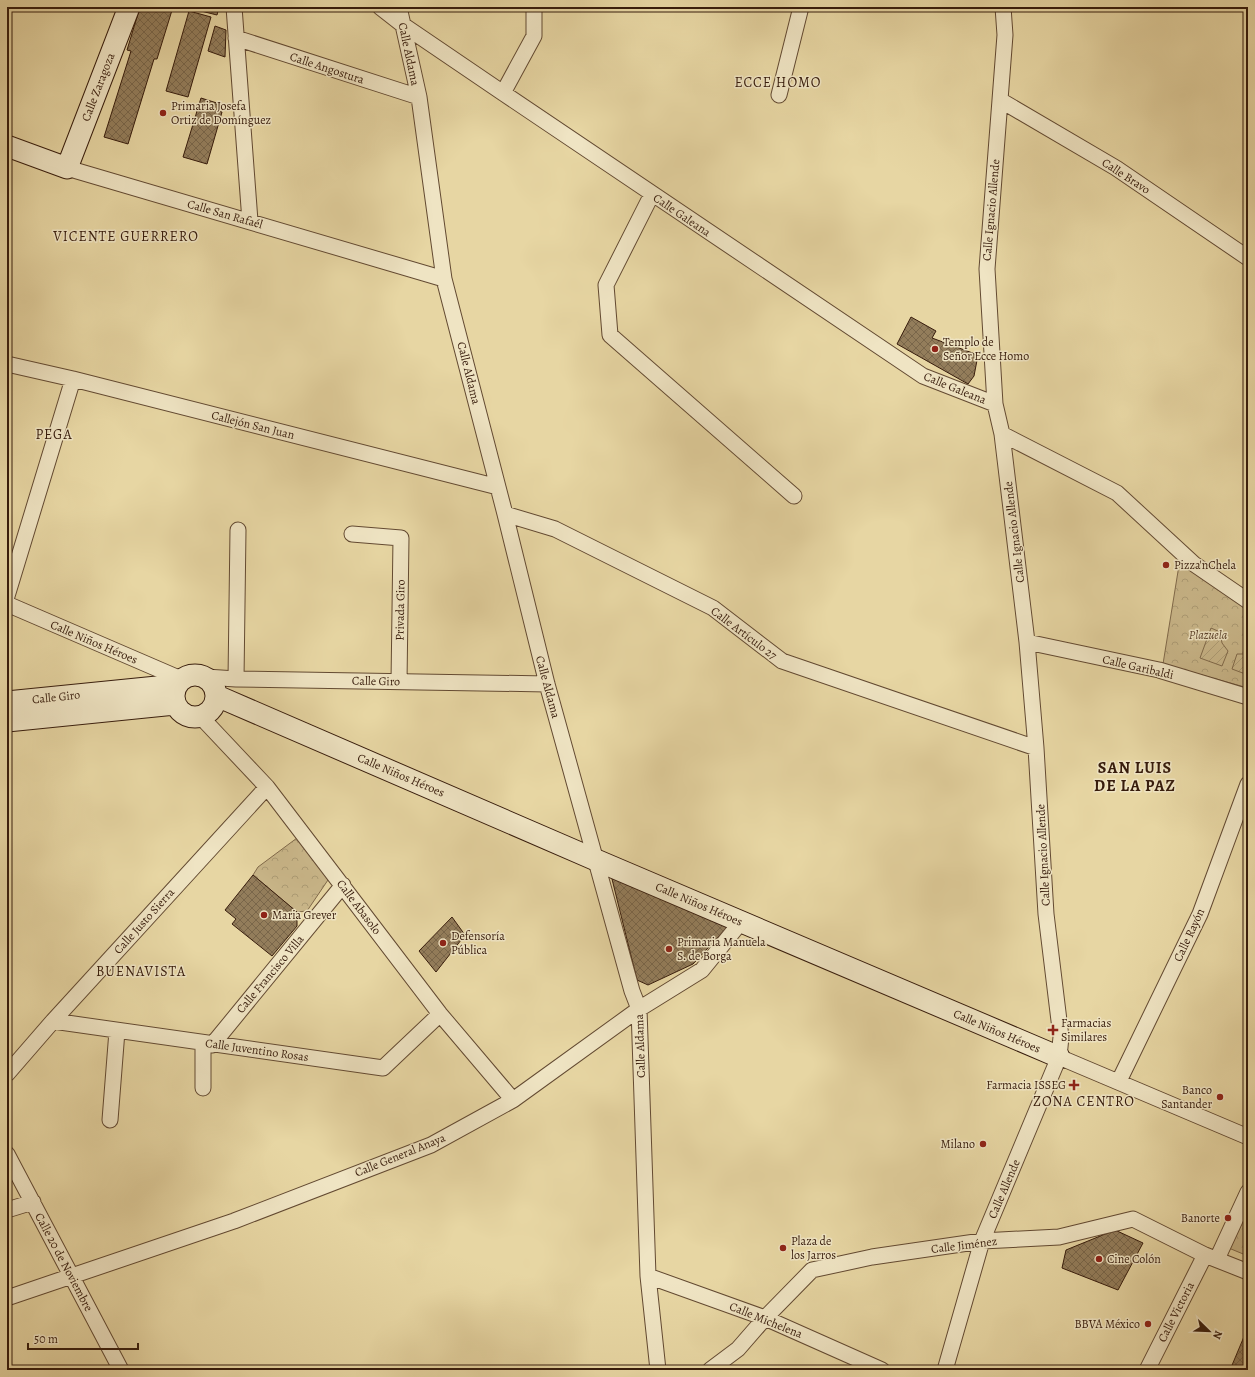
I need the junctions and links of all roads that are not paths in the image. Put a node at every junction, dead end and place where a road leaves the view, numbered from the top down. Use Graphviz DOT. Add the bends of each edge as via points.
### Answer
graph roads {
  1 [pos="129,7"];
  2 [pos="234,7"];
  3 [pos="380,7"];
  4 [pos="399,7"];
  5 [pos="534,7"];
  6 [pos="801,7"];
  7 [pos="1003,7"];
  8 [pos="403,25"];
  9 [pos="236,38"];
  10 [pos="503,93"];
  11 [pos="778,95"];
  12 [pos="419,97"];
  13 [pos="1000,100"];
  14 [pos="7,146"];
  15 [pos="67,168"];
  16 [pos="652,194"];
  17 [pos="250,221"];
  18 [pos="1248,258"];
  19 [pos="444,279"];
  20 [pos="7,364"];
  21 [pos="73,379"];
  22 [pos="994,404"];
  23 [pos="1002,434"];
  24 [pos="498,487"];
  25 [pos="794,496"];
  26 [pos="505,514"];
  27 [pos="238,530"];
  28 [pos="352,534"];
  29 [pos="7,596"];
  30 [pos="1248,601"];
  31 [pos="7,604"];
  32 [pos="1027,642"];
  33 [pos="206,677"];
  34 [pos="236,679"];
  35 [pos="399,682"];
  36 [pos="547,684"];
  37 [pos="178,689"];
  38 [pos="217,696"];
  39 [pos="1248,697"];
  40 [pos="7,702"];
  41 [pos="201,717"];
  42 [pos="7,721"];
  43 [pos="1036,748"];
  44 [pos="1248,784"];
  45 [pos="267,787"];
  46 [pos="596,860"];
  47 [pos="343,886"];
  48 [pos="741,922"];
  49 [pos="639,1009"];
  50 [pos="440,1014"];
  51 [pos="53,1021"];
  52 [pos="117,1031"];
  53 [pos="207,1044"];
  54 [pos="1059,1057"];
  55 [pos="7,1074"];
  56 [pos="1119,1081"];
  57 [pos="203,1088"];
  58 [pos="514,1100"];
  59 [pos="110,1120"];
  60 [pos="1248,1137"];
  61 [pos="7,1154"];
  62 [pos="1248,1192"];
  63 [pos="32,1202"];
  64 [pos="7,1210"];
  65 [pos="982,1241"];
  66 [pos="1211,1257"];
  67 [pos="1248,1272"];
  68 [pos="72,1275"];
  69 [pos="648,1276"];
  70 [pos="7,1298"];
  71 [pos="765,1318"];
  72 [pos="121,1370"];
  73 [pos="658,1370"];
  74 [pos="710,1370"];
  75 [pos="882,1370"];
  76 [pos="945,1370"];
  77 [pos="1147,1370"];
  1 -- 15 [label="street, Calle Zaragoza"];
  2 -- 9 [label="street"];
  3 -- 8 [label="street, Calle Galeana"];
  4 -- 8 [label="street, Calle Aldama"];
  5 -- 10 [label="street" via="534,36"];
  6 -- 11 [label="street"];
  7 -- 13 [label="street, Calle Ignacio Allende" via="1005,35"];
  8 -- 10 [label="street, Calle Galeana"];
  8 -- 12 [label="street, Calle Aldama"];
  9 -- 12 [label="street, Calle Angostura"];
  9 -- 17 [label="street"];
  10 -- 16 [label="street, Calle Galeana"];
  12 -- 19 [label="street, Calle Aldama"];
  13 -- 18 [label="street, Calle Bravo" via="1116,168"];
  13 -- 22 [label="street, Calle Ignacio Allende" via="987,269"];
  14 -- 15 [label="street, Calle San Rafaél"];
  15 -- 17 [label="street, Calle San Rafaél"];
  16 -- 22 [label="street, Calle Galeana" via="922,376"];
  16 -- 25 [label="street" via="606,285 610,335"];
  17 -- 19 [label="street, Calle San Rafaél"];
  19 -- 24 [label="street, Calle Aldama"];
  20 -- 21 [label="street, Callejón San Juan"];
  21 -- 24 [label="street, Callejón San Juan"];
  21 -- 29 [label="street"];
  22 -- 23 [label="street, Calle Ignacio Allende"];
  23 -- 30 [label="street" via="1117,493 1194,564"];
  23 -- 32 [label="street, Calle Ignacio Allende"];
  24 -- 26 [label="street, Calle Aldama"];
  26 -- 36 [label="street, Calle Aldama"];
  26 -- 43 [label="street, Calle Artículo 27" via="555,530 713,608 782,661"];
  27 -- 34 [label="street"];
  28 -- 35 [label="street, Privada Giro" via="401,538"];
  31 -- 37 [label="street, Calle Niños Héroes"];
  32 -- 39 [label="street, Calle Garibaldi" via="1159,670"];
  32 -- 43 [label="street, Calle Ignacio Allende"];
  33 -- 34 [label="street, Calle Giro"];
  33 -- 37 [label="street" via="193,674"];
  33 -- 38 [label="street" via="216,688"];
  34 -- 35 [label="street, Calle Giro"];
  35 -- 36 [label="street, Calle Giro"];
  36 -- 46 [label="street, Calle Aldama"];
  37 -- 40 [label="street, Calle Giro"];
  37 -- 41 [label="street" via="178,709 188,717"];
  37 -- 42 [label="street, Calle Giro"];
  38 -- 41 [label="street" via="212,709"];
  38 -- 46 [label="street, Calle Niños Héroes"];
  41 -- 45 [label="street, Calle Abasolo"];
  43 -- 54 [label="street, Calle Ignacio Allende" via="1046,914 1061,1037"];
  44 -- 56 [label="street, Calle Rayón" via="1200,914"];
  45 -- 47 [label="street, Calle Abasolo"];
  45 -- 51 [label="street, Calle Justo Sierra"];
  46 -- 48 [label="street, Calle Niños Héroes"];
  46 -- 49 [label="street, Calle Aldama"];
  47 -- 50 [label="street, Calle Abasolo"];
  47 -- 53 [label="street, Calle Francisco Villa"];
  48 -- 49 [label="street, Calle General Anaya" via="702,970"];
  48 -- 54 [label="street, Calle Niños Héroes"];
  49 -- 58 [label="street, Calle General Anaya"];
  49 -- 69 [label="street, Calle Aldama"];
  50 -- 53 [label="street, Calle Juventino Rosas" via="383,1068"];
  50 -- 58 [label="street, Calle Abasolo"];
  51 -- 52 [label="street, Calle Juventino Rosas"];
  51 -- 55 [label="street, Calle Justo Sierra"];
  52 -- 53 [label="street, Calle Juventino Rosas"];
  52 -- 59 [label="street"];
  53 -- 57 [label="street"];
  54 -- 56 [label="street, Calle Niños Héroes"];
  54 -- 65 [label="street, Calle Allende"];
  56 -- 60 [label="street, Calle Niños Héroes"];
  58 -- 68 [label="street, Calle General Anaya" via="431,1145 234,1221"];
  61 -- 63 [label="street, Calle 20 de Noviembre"];
  62 -- 66 [label="street, Calle Victoria"];
  63 -- 64 [label="street"];
  63 -- 68 [label="street, Calle 20 de Noviembre"];
  65 -- 66 [label="street, Calle Jiménez" via="1059,1237 1133,1219"];
  65 -- 71 [label="street, Calle Jiménez" via="872,1257 812,1270"];
  65 -- 76 [label="street, Calle Allende"];
  66 -- 67 [label="street, Calle Jiménez"];
  66 -- 77 [label="street, Calle Victoria"];
  68 -- 70 [label="street, Calle General Anaya"];
  68 -- 72 [label="street, Calle 20 de Noviembre"];
  69 -- 71 [label="street, Calle Michelena"];
  69 -- 73 [label="street, Calle Aldama"];
  71 -- 74 [label="street, Calle Jiménez" via="738,1349"];
  71 -- 75 [label="street, Calle Michelena"];
}
